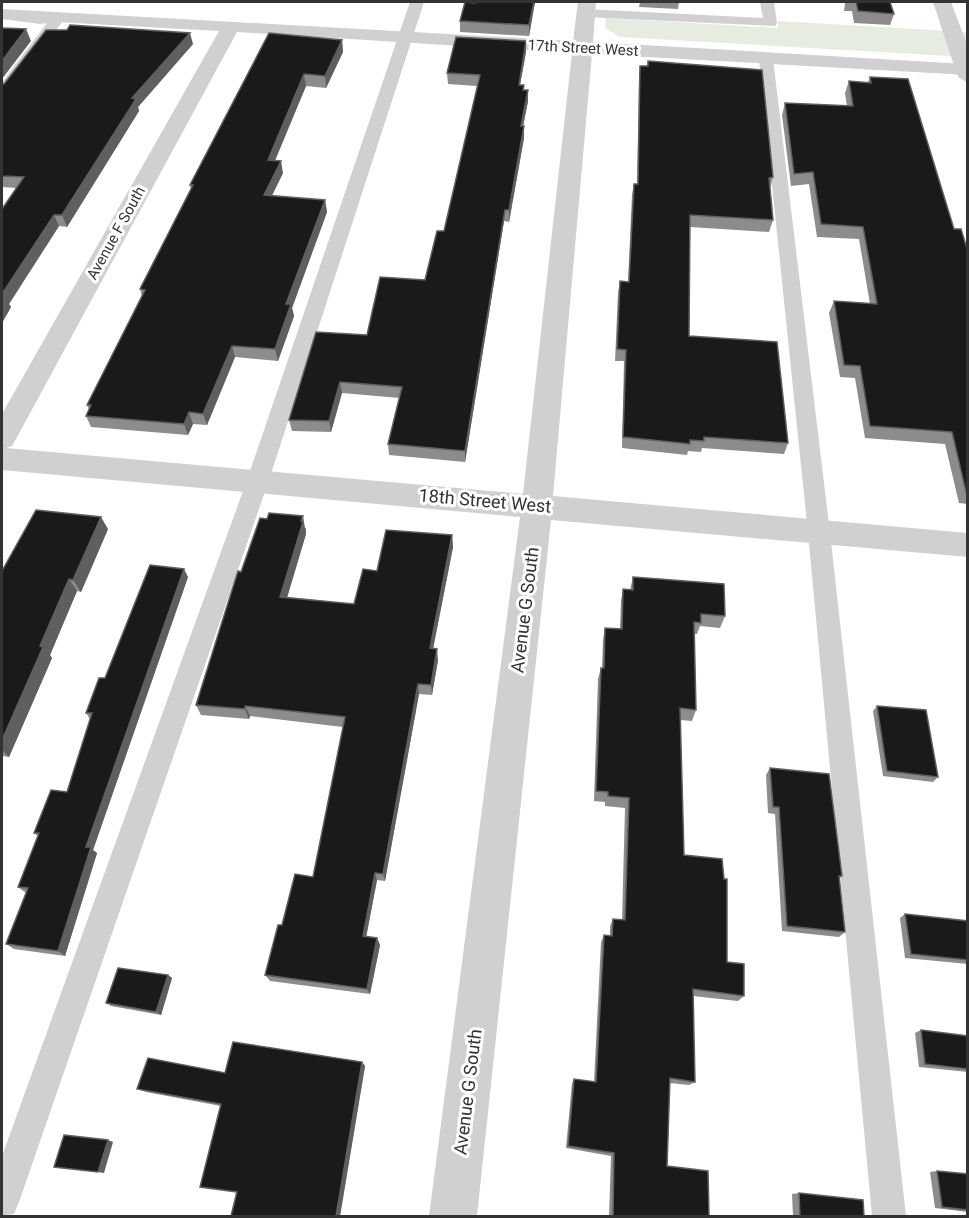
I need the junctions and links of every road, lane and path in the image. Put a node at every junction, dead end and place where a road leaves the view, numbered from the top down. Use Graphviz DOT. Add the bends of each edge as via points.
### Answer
graph roads {
  1 [pos="417,2"];
  2 [pos="767,2"];
  3 [pos="942,2"];
  4 [pos="586,7"];
  5 [pos="2,14"];
  6 [pos="58,16"];
  7 [pos="230,28"];
  8 [pos="405,38"];
  9 [pos="582,48"];
  10 [pos="766,59"];
  11 [pos="967,73"];
  12 [pos="2,91"];
  13 [pos="2,439"];
  14 [pos="2,459"];
  15 [pos="258,480"];
  16 [pos="537,506"];
  17 [pos="819,532"];
  18 [pos="968,545"];
  19 [pos="2,1203"];
  20 [pos="453,1216"];
  21 [pos="889,1216"];
  1 -- 8 [label="lane"];
  2 -- 4 [label="lane" via="770,23"];
  3 -- 11 [label="street"];
  4 -- 9 [label="street, Avenue G South"];
  5 -- 6 [label="street, 17th Street West"];
  6 -- 7 [label="street, 17th Street West"];
  6 -- 12 [label="lane"];
  7 -- 8 [label="street, 17th Street West"];
  7 -- 13 [label="street, Avenue F South"];
  8 -- 9 [label="street, 17th Street West"];
  8 -- 15 [label="lane"];
  9 -- 10 [label="street, 17th Street West"];
  9 -- 16 [label="street, Avenue G South"];
  10 -- 11 [label="street, 17th Street West"];
  10 -- 17 [label="lane"];
  14 -- 15 [label="street, 18th Street West"];
  15 -- 16 [label="street, 18th Street West"];
  15 -- 19 [label="lane"];
  16 -- 17 [label="street, 18th Street West"];
  16 -- 20 [label="street, Avenue G South"];
  17 -- 18 [label="street, 18th Street West"];
  17 -- 21 [label="lane"];
}
